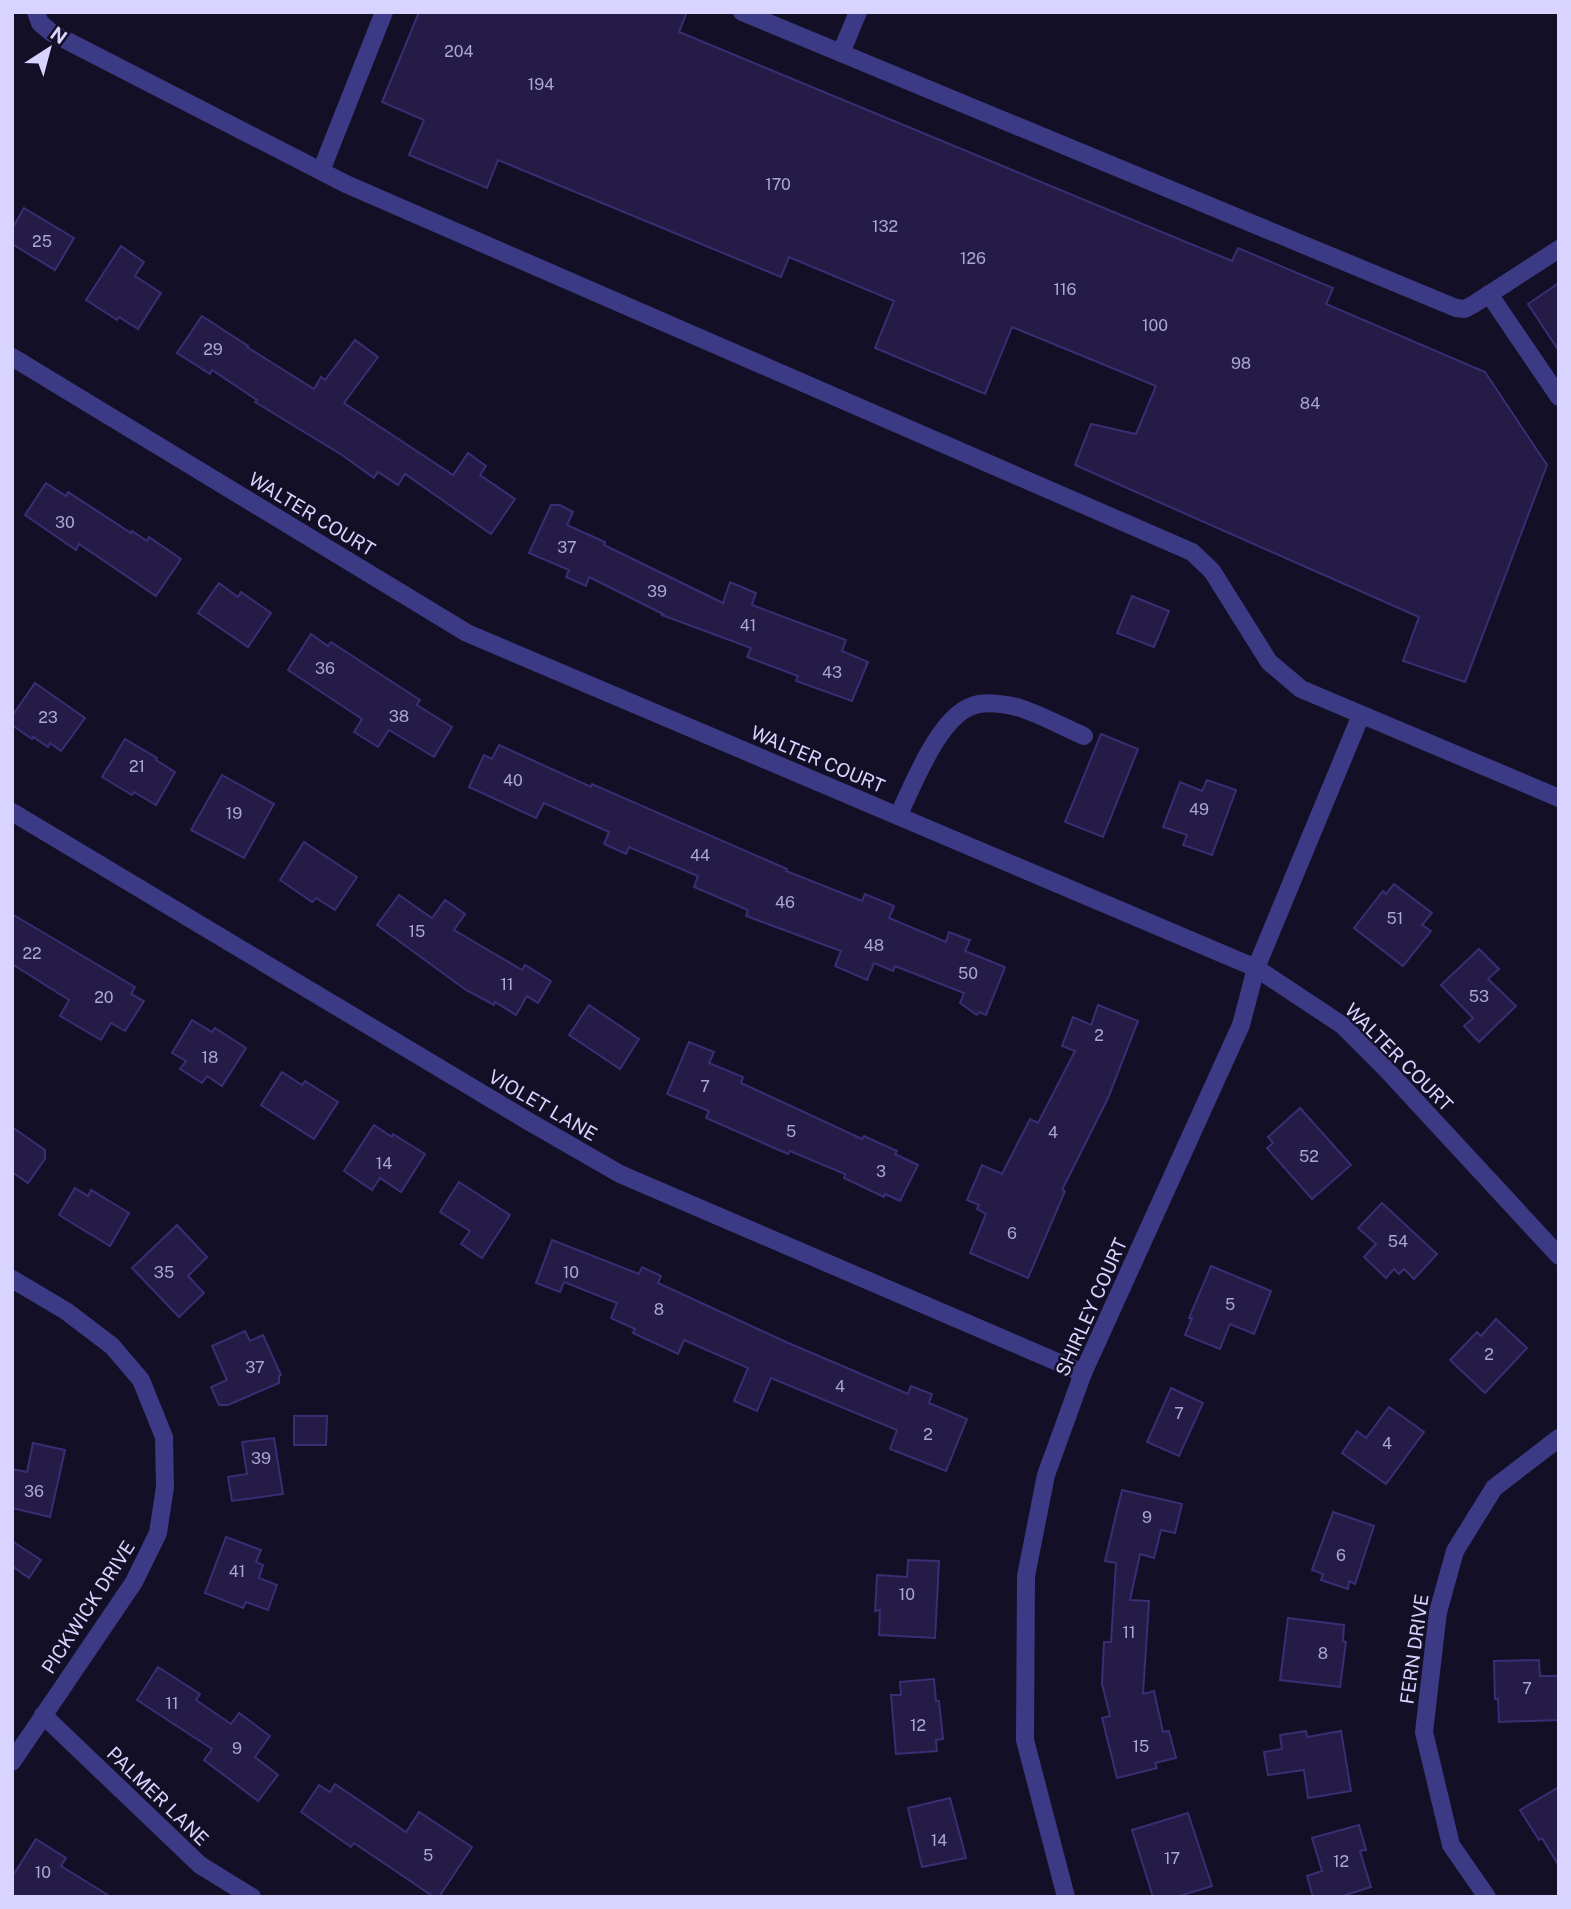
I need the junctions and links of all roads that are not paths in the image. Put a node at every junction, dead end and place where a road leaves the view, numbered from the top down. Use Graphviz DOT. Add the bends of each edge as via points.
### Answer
graph roads {
  1 [pos="36,12"];
  2 [pos="384,12"];
  3 [pos="742,12"];
  4 [pos="858,12"];
  5 [pos="841,53"];
  6 [pos="321,171"];
  7 [pos="1559,249"];
  8 [pos="1489,294"];
  9 [pos="12,357"];
  10 [pos="1559,397"];
  11 [pos="1362,715"];
  12 [pos="1084,736"];
  13 [pos="1559,799"];
  14 [pos="12,812"];
  15 [pos="898,816"];
  16 [pos="1256,968"];
  17 [pos="1558,1255"];
  18 [pos="12,1279"];
  19 [pos="1083,1373"];
  20 [pos="1559,1438"];
  21 [pos="43,1715"];
  22 [pos="12,1762"];
  23 [pos="1062,1895"];
  24 [pos="252,1897"];
  25 [pos="1487,1897"];
  1 -- 6 [label="street" via="52,33"];
  2 -- 6 [label="street"];
  3 -- 5 [label="street"];
  4 -- 5 [label="street"];
  5 -- 8 [label="street" via="1456,309 1465,309"];
  6 -- 11 [label="street" via="1192,552 1212,570 1269,662 1301,689"];
  7 -- 8 [label="street"];
  8 -- 10 [label="street"];
  9 -- 15 [label="street, WALTER COURT" via="467,633"];
  11 -- 13 [label="street"];
  11 -- 16 [label="street, SHIRLEY COURT"];
  12 -- 15 [label="street" via="1019,708 972,706 951,718"];
  14 -- 19 [label="street, VIOLET LANE" via="620,1174"];
  15 -- 16 [label="street, WALTER COURT"];
  16 -- 17 [label="street, WALTER COURT" via="1342,1025"];
  16 -- 19 [label="street, SHIRLEY COURT" via="1241,1025"];
  18 -- 21 [label="street, PICKWICK DRIVE" via="112,1346 141,1380 164,1437 165,1487 158,1534 134,1582"];
  19 -- 23 [label="street, SHIRLEY COURT" via="1046,1475 1026,1576 1026,1740"];
  20 -- 25 [label="street, FERN DRIVE" via="1493,1488 1455,1551 1438,1612 1424,1732 1451,1845"];
  21 -- 22 [label="street, PICKWICK DRIVE"];
  21 -- 24 [label="street, PALMER LANE" via="200,1865"];
}
